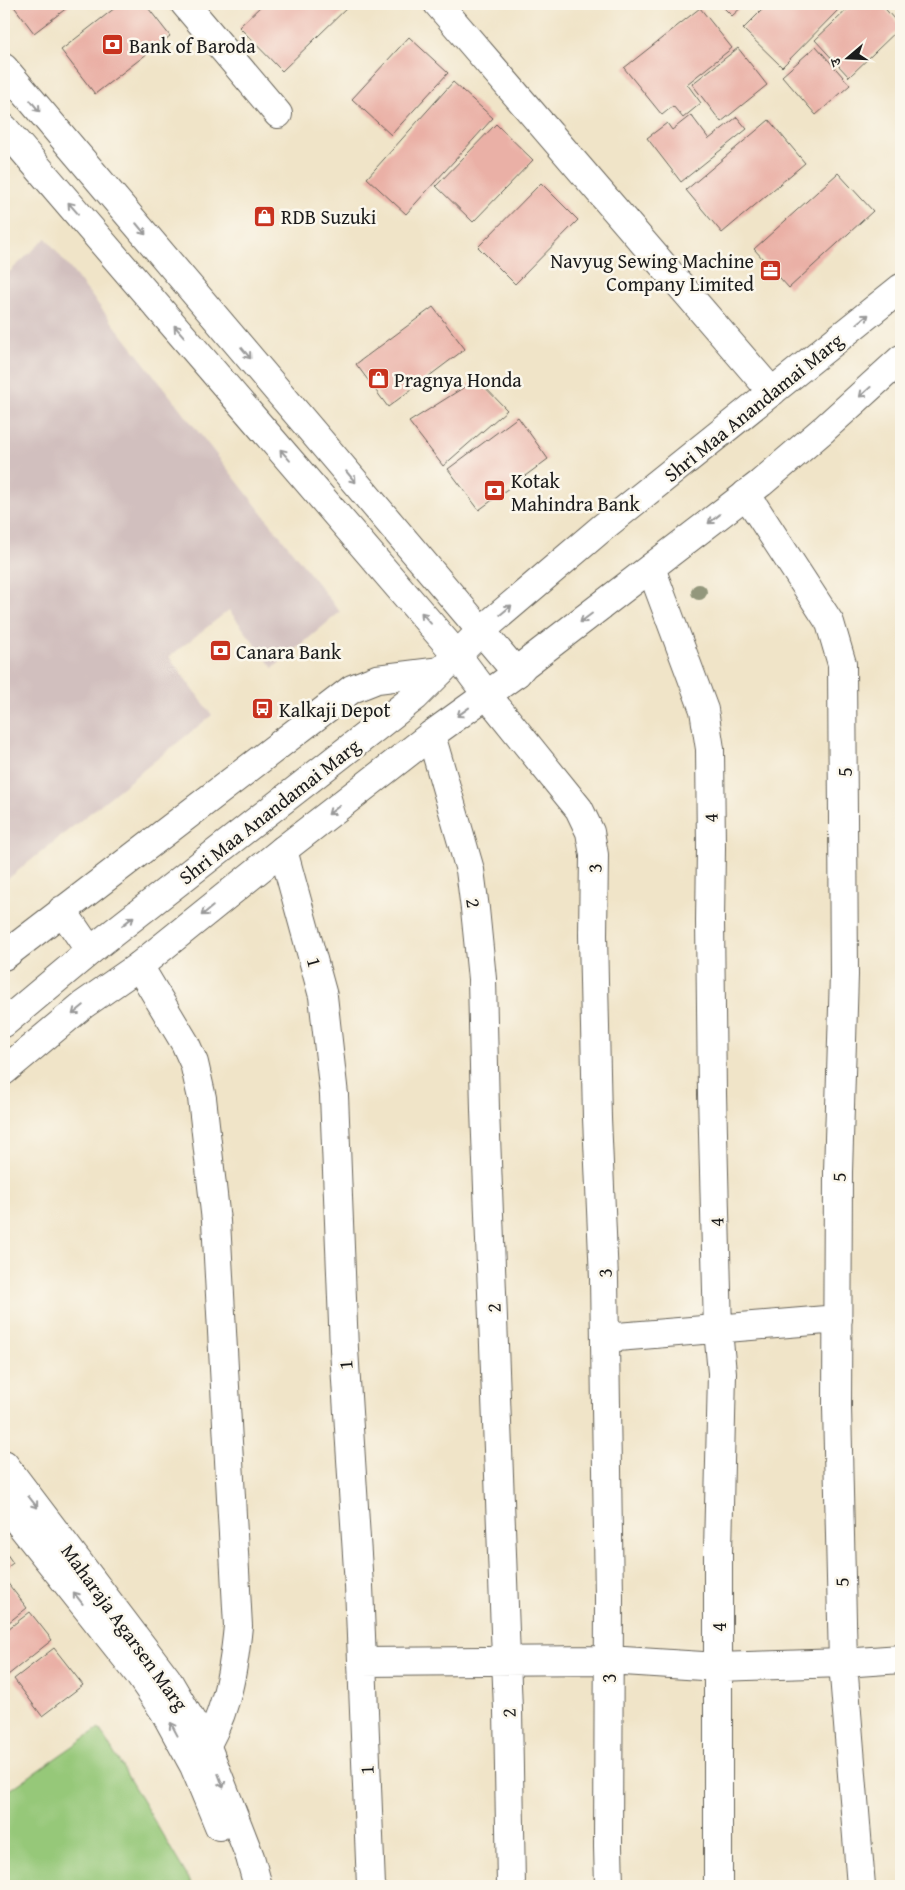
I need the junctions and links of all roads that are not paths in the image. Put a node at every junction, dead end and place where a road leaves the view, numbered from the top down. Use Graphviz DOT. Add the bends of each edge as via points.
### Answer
graph roads {
  1 [pos="185,4"];
  2 [pos="438,4"];
  3 [pos="4,68"];
  4 [pos="278,114"];
  5 [pos="4,128"];
  6 [pos="901,288"];
  7 [pos="901,359"];
  8 [pos="772,392"];
  9 [pos="746,494"];
  10 [pos="651,568"];
  11 [pos="482,630"];
  12 [pos="449,663"];
  13 [pos="517,673"];
  14 [pos="487,695"];
  15 [pos="431,736"];
  16 [pos="283,850"];
  17 [pos="62,910"];
  18 [pos="90,951"];
  19 [pos="4,956"];
  20 [pos="139,966"];
  21 [pos="4,1023"];
  22 [pos="4,1071"];
  23 [pos="838,1318"];
  24 [pos="718,1330"];
  25 [pos="605,1338"];
  26 [pos="6,1473"];
  27 [pos="4,1504"];
  28 [pos="901,1659"];
  29 [pos="608,1660"];
  30 [pos="362,1662"];
  31 [pos="506,1662"];
  32 [pos="843,1663"];
  33 [pos="718,1667"];
  34 [pos="200,1756"];
  35 [pos="240,1886"];
  36 [pos="258,1886"];
  37 [pos="371,1886"];
  38 [pos="511,1886"];
  39 [pos="609,1886"];
  40 [pos="718,1886"];
  41 [pos="861,1886"];
  1 -- 4 [label="street"];
  2 -- 8 [label="street"];
  3 -- 11 [label="street, one-way"];
  12 -- 5 [label="street, 3, one-way"];
  8 -- 6 [label="street, Shri Maa Anandamai Marg, one-way"];
  7 -- 9 [label="street, Shri Maa Anandamai Marg, one-way"];
  11 -- 8 [label="street, Shri Maa Anandamai Marg, one-way" via="602,528"];
  9 -- 10 [label="street, Shri Maa Anandamai Marg, one-way"];
  9 -- 23 [label="street, 5" via="830,623 842,664 844,975 838,1172"];
  10 -- 13 [label="street, Shri Maa Anandamai Marg, one-way"];
  10 -- 24 [label="street, 4" via="704,710 710,749"];
  11 -- 12 [label="street, Shri Maa Anandamai Marg"];
  11 -- 13 [label="street"];
  12 -- 14 [label="street, 3"];
  12 -- 17 [label="street" via="377,679 352,689"];
  18 -- 12 [label="street, Shri Maa Anandamai Marg, one-way" via="415,697"];
  13 -- 14 [label="street, Shri Maa Anandamai Marg"];
  14 -- 15 [label="street, Shri Maa Anandamai Marg, one-way"];
  14 -- 25 [label="street, 3" via="579,809 590,832 594,854 597,1108"];
  15 -- 16 [label="street, Shri Maa Anandamai Marg, one-way"];
  15 -- 31 [label="street, 2" via="470,870 482,979 484,1110"];
  16 -- 20 [label="street, Shri Maa Anandamai Marg, one-way"];
  16 -- 30 [label="street, 1" via="323,996 334,1095 344,1349"];
  17 -- 18 [label="street"];
  17 -- 19 [label="street"];
  18 -- 21 [label="street, Shri Maa Anandamai Marg"];
  20 -- 22 [label="street, Shri Maa Anandamai Marg, one-way" via="83,1005"];
  20 -- 34 [label="street" via="194,1063 202,1098 216,1222 238,1626 228,1696"];
  23 -- 24 [label="street"];
  23 -- 32 [label="street, 5"];
  24 -- 25 [label="street"];
  24 -- 33 [label="street, 4" via="722,1373"];
  25 -- 29 [label="street, 3"];
  26 -- 34 [label="street, Maharaja Agarsen Marg, one-way" via="167,1679"];
  34 -- 27 [label="street, Maharaja Agarsen Marg, one-way"];
  28 -- 32 [label="street"];
  29 -- 31 [label="street"];
  29 -- 33 [label="street"];
  29 -- 39 [label="street, 3"];
  30 -- 31 [label="street"];
  30 -- 37 [label="street, 1"];
  31 -- 38 [label="street, 2"];
  32 -- 33 [label="street"];
  32 -- 41 [label="street, 5"];
  33 -- 40 [label="street, 4"];
  34 -- 35 [label="street, Maharaja Agarsen Marg"];
  34 -- 36 [label="street, Maharaja Agarsen Marg, one-way" via="250,1857"];
}
